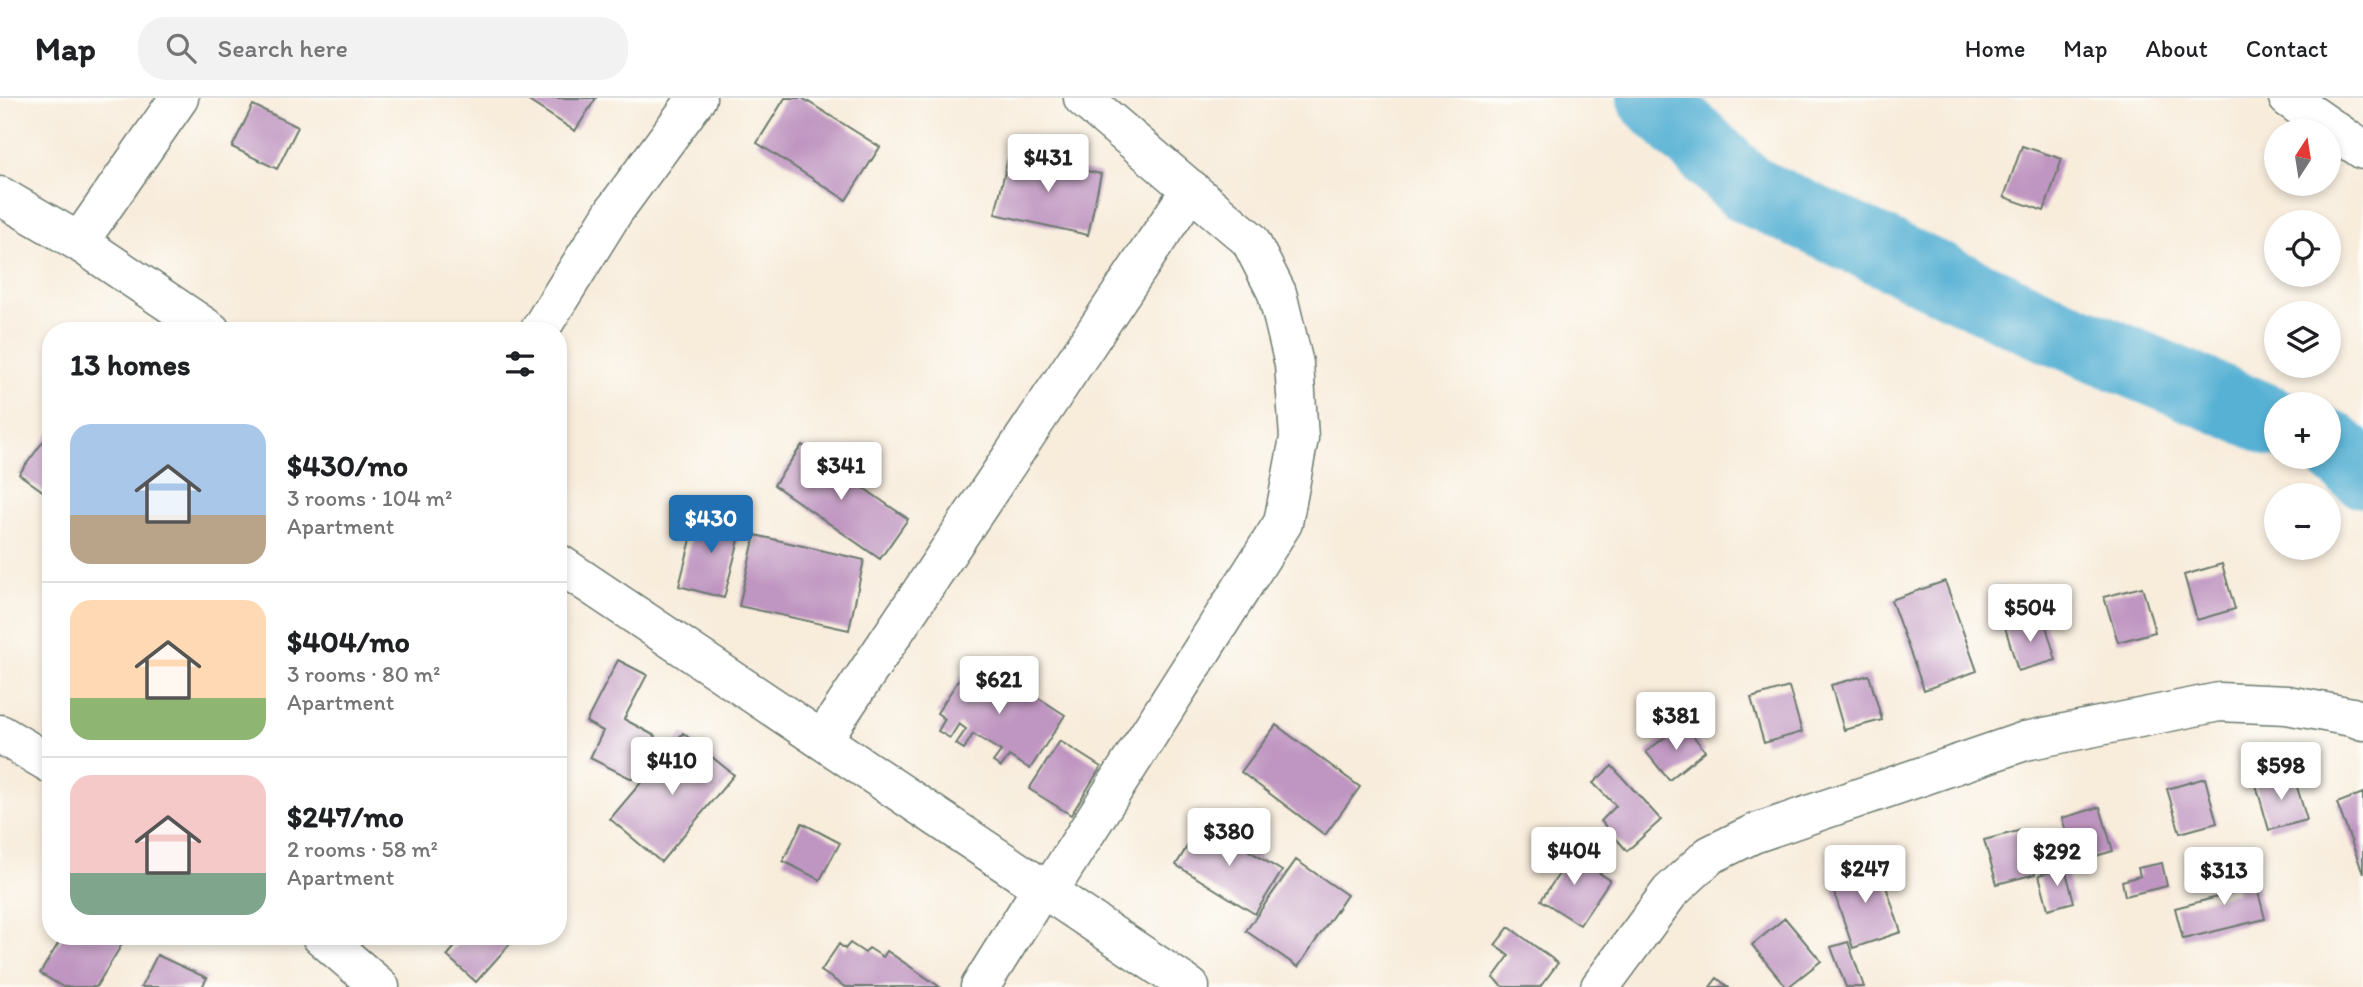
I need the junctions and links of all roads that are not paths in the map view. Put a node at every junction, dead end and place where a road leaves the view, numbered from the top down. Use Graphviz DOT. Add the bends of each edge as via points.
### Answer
graph roads {
  1 [pos="178,98"];
  2 [pos="697,98"];
  3 [pos="1083,98"];
  4 [pos="2288,98"];
  5 [pos="2363,150"];
  6 [pos="1191,189"];
  7 [pos="0,197"];
  8 [pos="79,242"];
  9 [pos="198,322"];
  10 [pos="545,322"];
  11 [pos="567,569"];
  12 [pos="2363,722"];
  13 [pos="0,734"];
  14 [pos="822,740"];
  15 [pos="42,759"];
  16 [pos="1042,888"];
  17 [pos="331,945"];
  18 [pos="380,987"];
  19 [pos="981,987"];
  20 [pos="1190,987"];
  21 [pos="1600,987"];
  1 -- 8 [label="street"];
  2 -- 10 [label="street" via="614,211"];
  3 -- 6 [label="street"];
  4 -- 5 [label="street"];
  6 -- 14 [label="street"];
  6 -- 16 [label="street" via="1250,240 1277,293 1294,364 1299,438 1283,523 1054,883"];
  7 -- 8 [label="street"];
  8 -- 9 [label="street"];
  11 -- 14 [label="street"];
  12 -- 21 [label="street" via="2287,705 2219,702 2025,741 1753,834 1710,855 1670,892"];
  13 -- 15 [label="street"];
  14 -- 16 [label="street"];
  16 -- 19 [label="street"];
  16 -- 20 [label="street"];
  17 -- 18 [label="street"];
}
